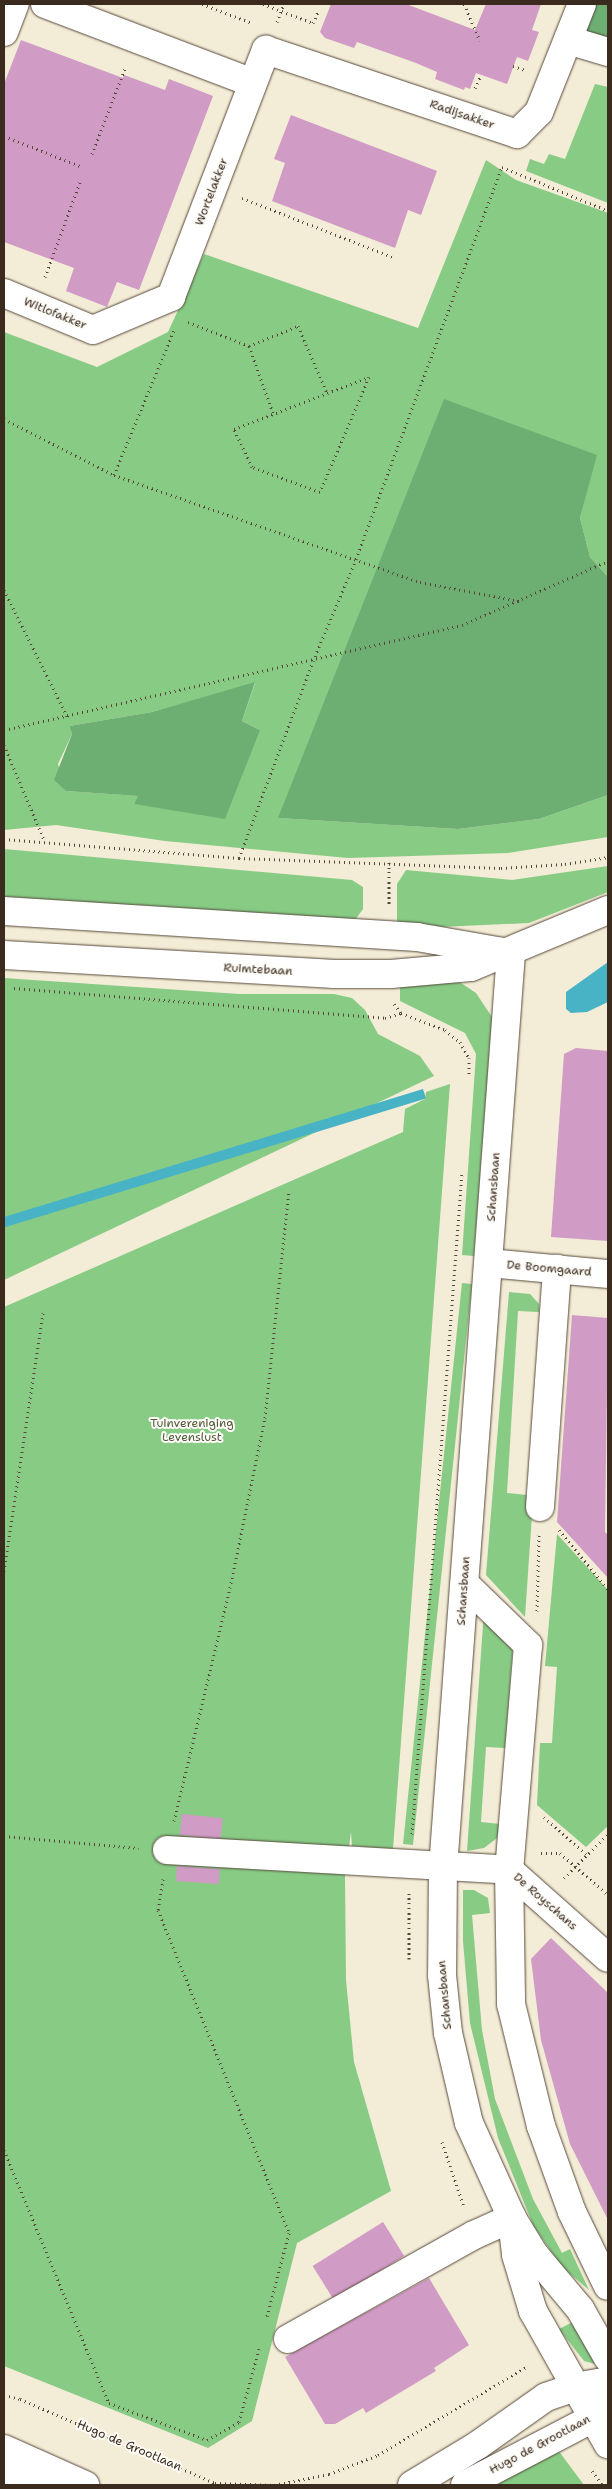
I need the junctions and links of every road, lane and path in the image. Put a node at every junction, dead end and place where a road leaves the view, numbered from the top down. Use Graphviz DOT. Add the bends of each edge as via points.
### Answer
graph roads {
  1 [pos="15,4"];
  2 [pos="45,4"];
  3 [pos="202,4"];
  4 [pos="263,4"];
  5 [pos="464,4"];
  6 [pos="582,4"];
  7 [pos="318,12"];
  8 [pos="256,24"];
  9 [pos="4,32"];
  10 [pos="136,39"];
  11 [pos="568,40"];
  12 [pos="480,41"];
  13 [pos="266,50"];
  14 [pos="608,52"];
  15 [pos="254,83"];
  16 [pos="4,136"];
  17 [pos="92,154"];
  18 [pos="80,166"];
  19 [pos="81,179"];
  20 [pos="214,186"];
  21 [pos="608,211"];
  22 [pos="395,258"];
  23 [pos="4,293"];
  24 [pos="34,306"];
  25 [pos="143,310"];
  26 [pos="179,318"];
  27 [pos="249,346"];
  28 [pos="327,393"];
  29 [pos="273,413"];
  30 [pos="4,419"];
  31 [pos="114,475"];
  32 [pos="356,559"];
  33 [pos="608,561"];
  34 [pos="4,590"];
  35 [pos="520,601"];
  36 [pos="313,662"];
  37 [pos="67,716"];
  38 [pos="4,730"];
  39 [pos="4,745"];
  40 [pos="4,839"];
  41 [pos="46,842"];
  42 [pos="608,857"];
  43 [pos="239,858"];
  44 [pos="608,910"];
  45 [pos="4,911"];
  46 [pos="511,953"];
  47 [pos="4,955"];
  48 [pos="4,988"];
  49 [pos="402,1013"];
  50 [pos="289,1191"];
  51 [pos="489,1263"];
  52 [pos="557,1269"];
  53 [pos="608,1274"];
  54 [pos="43,1313"];
  55 [pos="540,1507"];
  56 [pos="4,1571"];
  57 [pos="465,1584"];
  58 [pos="608,1589"];
  59 [pos="528,1644"];
  60 [pos="513,1790"];
  61 [pos="608,1834"];
  62 [pos="4,1836"];
  63 [pos="167,1850"];
  64 [pos="586,1855"];
  65 [pos="577,1865"];
  66 [pos="443,1867"];
  67 [pos="509,1870"];
  68 [pos="608,1895"];
  69 [pos="543,1900"];
  70 [pos="608,1958"];
  71 [pos="4,2150"];
  72 [pos="512,2218"];
  73 [pos="608,2286"];
  74 [pos="267,2318"];
  75 [pos="288,2339"];
  76 [pos="259,2346"];
  77 [pos="608,2358"];
  78 [pos="528,2366"];
  79 [pos="608,2381"];
  80 [pos="575,2386"];
  81 [pos="4,2395"];
  82 [pos="601,2407"];
  83 [pos="608,2444"];
  84 [pos="4,2449"];
  85 [pos="4,2472"];
  86 [pos="38,2485"];
  87 [pos="85,2485"];
  88 [pos="412,2485"];
  89 [pos="465,2485"];
  1 -- 9 [label="street"];
  2 -- 10 [label="street"];
  3 -- 8 [label="path"];
  4 -- 7 [label="path" via="313,23"];
  5 -- 12 [label="path"];
  6 -- 11 [label="street, Radijsakker"];
  10 -- 15 [label="street"];
  10 -- 17 [label="path"];
  11 -- 13 [label="street, Radijsakker" via="539,112 517,134"];
  11 -- 14 [label="street"];
  13 -- 15 [label="street, Wortelakker"];
  15 -- 20 [label="street, Wortelakker"];
  16 -- 18 [label="path"];
  19 -- 24 [label="path"];
  20 -- 22 [label="path"];
  20 -- 25 [label="street, Wortelakker" via="171,297"];
  21 -- 32 [label="path" via="502,167"];
  23 -- 24 [label="street, Witlofakker"];
  24 -- 25 [label="street, Witlofakker" via="94,330"];
  25 -- 26 [label="path"];
  26 -- 27 [label="path"];
  26 -- 31 [label="path"];
  27 -- 28 [label="path" via="298,326"];
  27 -- 29 [label="path"];
  28 -- 29 [label="path"];
  28 -- 29 [label="path" via="369,377 320,492 252,467 234,429"];
  30 -- 31 [label="path"];
  31 -- 32 [label="path"];
  32 -- 35 [label="path" via="420,582"];
  32 -- 36 [label="path"];
  33 -- 35 [label="path"];
  34 -- 37 [label="path"];
  35 -- 36 [label="path" via="462,625"];
  36 -- 37 [label="path"];
  36 -- 43 [label="path"];
  37 -- 38 [label="path"];
  39 -- 41 [label="path"];
  40 -- 41 [label="path"];
  41 -- 43 [label="path"];
  42 -- 43 [label="path" via="565,864 501,868"];
  44 -- 46 [label="street, Ruimtebaan"];
  45 -- 46 [label="street" via="417,937"];
  46 -- 47 [label="street, Ruimtebaan" via="471,967 391,974 334,974"];
  46 -- 51 [label="street, Schansbaan"];
  48 -- 49 [label="path" via="385,1018"];
  50 -- 63 [label="path" via="265,1418 230,1588"];
  51 -- 52 [label="street, De Boomgaard"];
  51 -- 57 [label="street, Schansbaan"];
  52 -- 53 [label="street, De Boomgaard"];
  52 -- 55 [label="street"];
  54 -- 56 [label="path"];
  55 -- 58 [label="path"];
  55 -- 59 [label="path" via="537,1617"];
  57 -- 59 [label="street"];
  57 -- 66 [label="street, Schansbaan"];
  59 -- 60 [label="street"];
  60 -- 64 [label="path"];
  60 -- 67 [label="street"];
  61 -- 64 [label="path"];
  62 -- 63 [label="path"];
  63 -- 66 [label="street, De Royschans"];
  63 -- 74 [label="path" via="158,1910 289,2233"];
  64 -- 65 [label="path"];
  65 -- 67 [label="path" via="560,1854 526,1852"];
  65 -- 68 [label="path"];
  65 -- 69 [label="path"];
  66 -- 67 [label="street, De Royschans"];
  66 -- 72 [label="street, Schansbaan" via="442,1975 451,2050 469,2123"];
  67 -- 69 [label="street, De Royschans"];
  67 -- 73 [label="street" via="511,2004 541,2126 572,2212"];
  69 -- 70 [label="street, De Royschans"];
  71 -- 76 [label="path" via="109,2403 207,2440 239,2422"];
  72 -- 75 [label="street" via="474,2235"];
  72 -- 77 [label="street, Schansbaan" via="534,2254 580,2309"];
  72 -- 80 [label="street, Schansbaan" via="516,2255 533,2311"];
  78 -- 81 [label="path, Hugo de Grootlaan" via="378,2455 329,2474 274,2485 215,2483"];
  79 -- 80 [label="street"];
  80 -- 82 [label="street, Schansbaan"];
  80 -- 88 [label="street" via="546,2397 478,2445"];
  82 -- 83 [label="street, Schansbaan"];
  82 -- 89 [label="street, Hugo de Grootlaan"];
  84 -- 87 [label="street"];
  85 -- 86 [label="street"];
}
